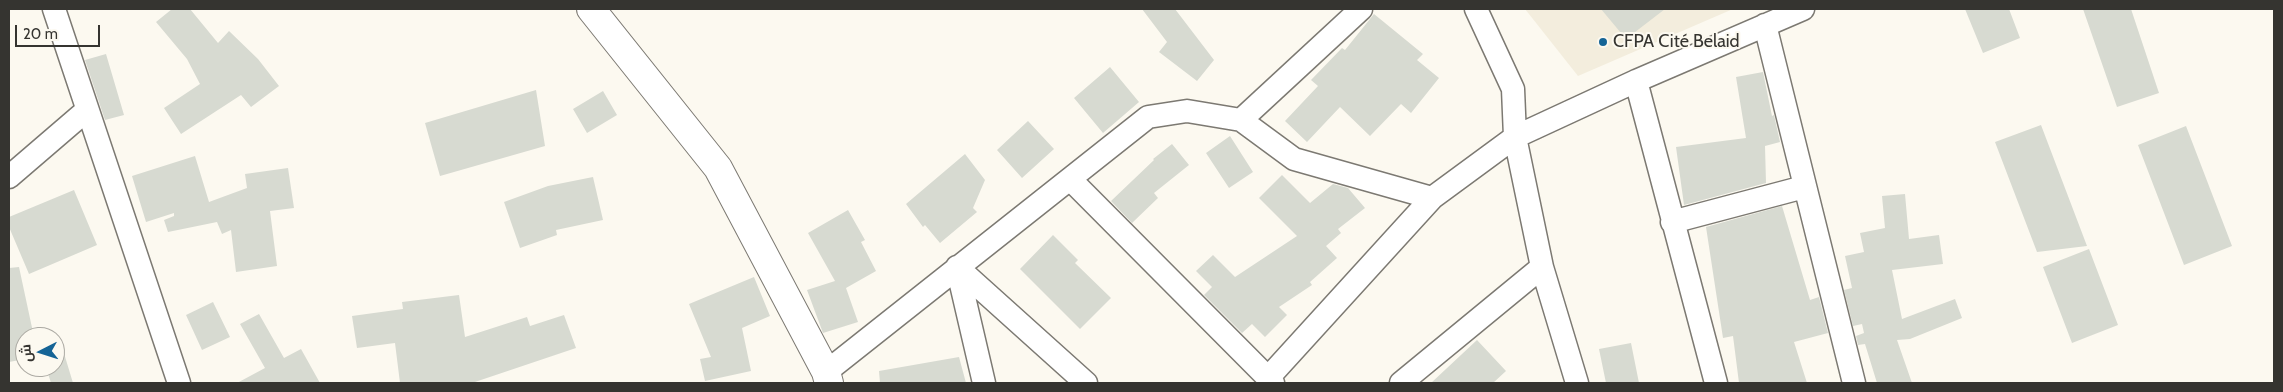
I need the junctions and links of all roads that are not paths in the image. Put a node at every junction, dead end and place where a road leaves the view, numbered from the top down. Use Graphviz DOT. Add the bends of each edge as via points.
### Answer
graph roads {
  1 [pos="54,9"];
  2 [pos="591,9"];
  3 [pos="1360,9"];
  4 [pos="1476,9"];
  5 [pos="1803,9"];
  6 [pos="1766,25"];
  7 [pos="1636,81"];
  8 [pos="87,110"];
  9 [pos="1241,120"];
  10 [pos="1515,137"];
  11 [pos="9,176"];
  12 [pos="1071,180"];
  13 [pos="1804,187"];
  14 [pos="1432,198"];
  15 [pos="1672,222"];
  16 [pos="957,267"];
  17 [pos="1542,267"];
  18 [pos="827,378"];
  19 [pos="1270,381"];
  20 [pos="179,383"];
  21 [pos="984,383"];
  22 [pos="1086,383"];
  23 [pos="1401,383"];
  24 [pos="1577,383"];
  25 [pos="1716,383"];
  26 [pos="1854,383"];
  1 -- 8 [label="street"];
  2 -- 18 [label="street" via="718,168"];
  3 -- 9 [label="street"];
  4 -- 10 [label="street" via="1513,89"];
  5 -- 6 [label="street"];
  6 -- 7 [label="street"];
  6 -- 13 [label="street"];
  7 -- 10 [label="street"];
  7 -- 15 [label="street"];
  8 -- 11 [label="street"];
  8 -- 20 [label="street"];
  9 -- 12 [label="street" via="1187,111 1148,117"];
  9 -- 14 [label="street" via="1294,159"];
  10 -- 14 [label="street"];
  10 -- 17 [label="street"];
  12 -- 16 [label="street"];
  12 -- 19 [label="street"];
  13 -- 15 [label="street"];
  13 -- 26 [label="street"];
  14 -- 19 [label="street"];
  15 -- 25 [label="street"];
  16 -- 18 [label="street"];
  16 -- 21 [label="street"];
  16 -- 22 [label="street"];
  17 -- 23 [label="street"];
  17 -- 24 [label="street"];
}
